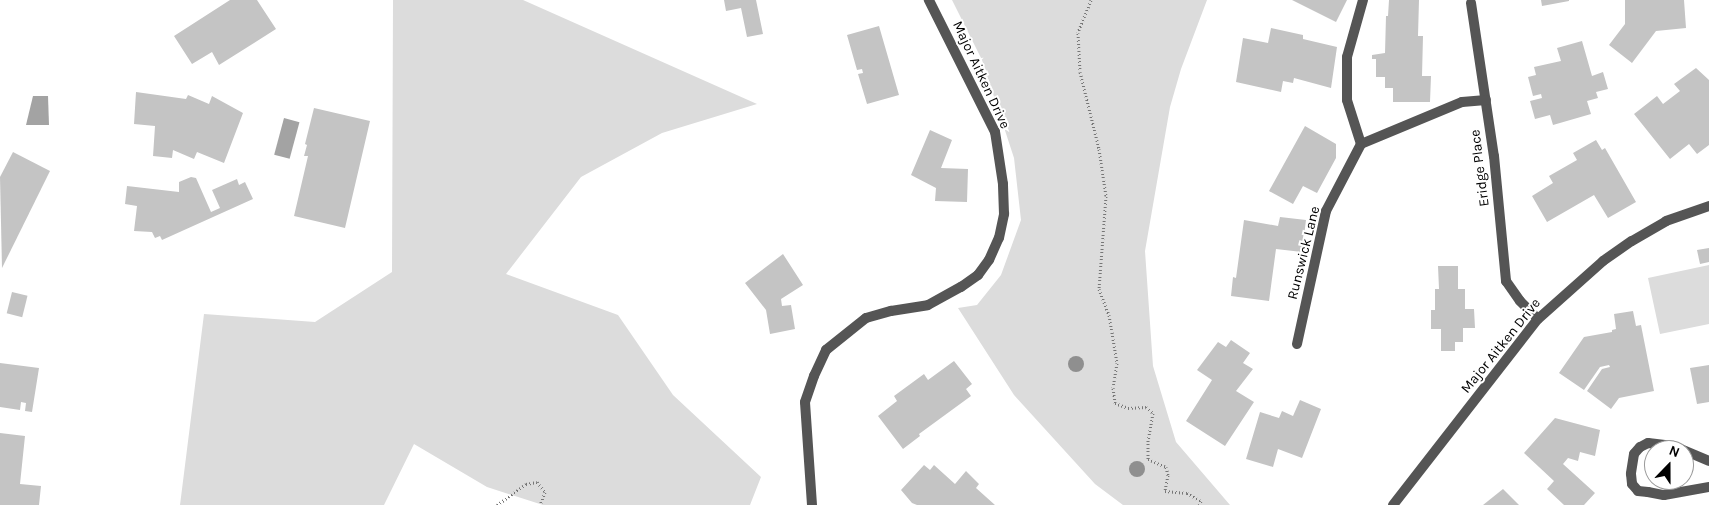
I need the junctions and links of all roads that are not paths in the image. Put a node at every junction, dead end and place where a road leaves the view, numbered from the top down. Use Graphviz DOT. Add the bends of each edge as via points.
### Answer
graph roads {
  1 [pos="929,0"];
  2 [pos="1363,0"];
  3 [pos="1471,2"];
  4 [pos="1486,100"];
  5 [pos="1361,144"];
  6 [pos="1709,206"];
  7 [pos="1538,318"];
  8 [pos="1297,344"];
  9 [pos="1709,461"];
  10 [pos="1709,487"];
  11 [pos="812,505"];
  12 [pos="1393,505"];
  1 -- 11 [label="street, Major Aitken Drive" via="995,132 1003,184 1004,214 999,238 978,275 962,288 928,305 866,318 826,350 805,402"];
  2 -- 5 [label="street" via="1346,57 1347,100"];
  3 -- 4 [label="street, Eridge Place"];
  4 -- 5 [label="street" via="1462,102"];
  4 -- 7 [label="street, Eridge Place" via="1506,282"];
  5 -- 8 [label="street, Runswick Lane" via="1326,211"];
  6 -- 7 [label="street, Major Aitken Drive" via="1666,220 1632,241 1597,266"];
  7 -- 12 [label="street, Major Aitken Drive"];
  9 -- 10 [label="street" via="1673,446 1648,443 1634,454 1631,474 1632,484 1638,490 1664,495"];
}
